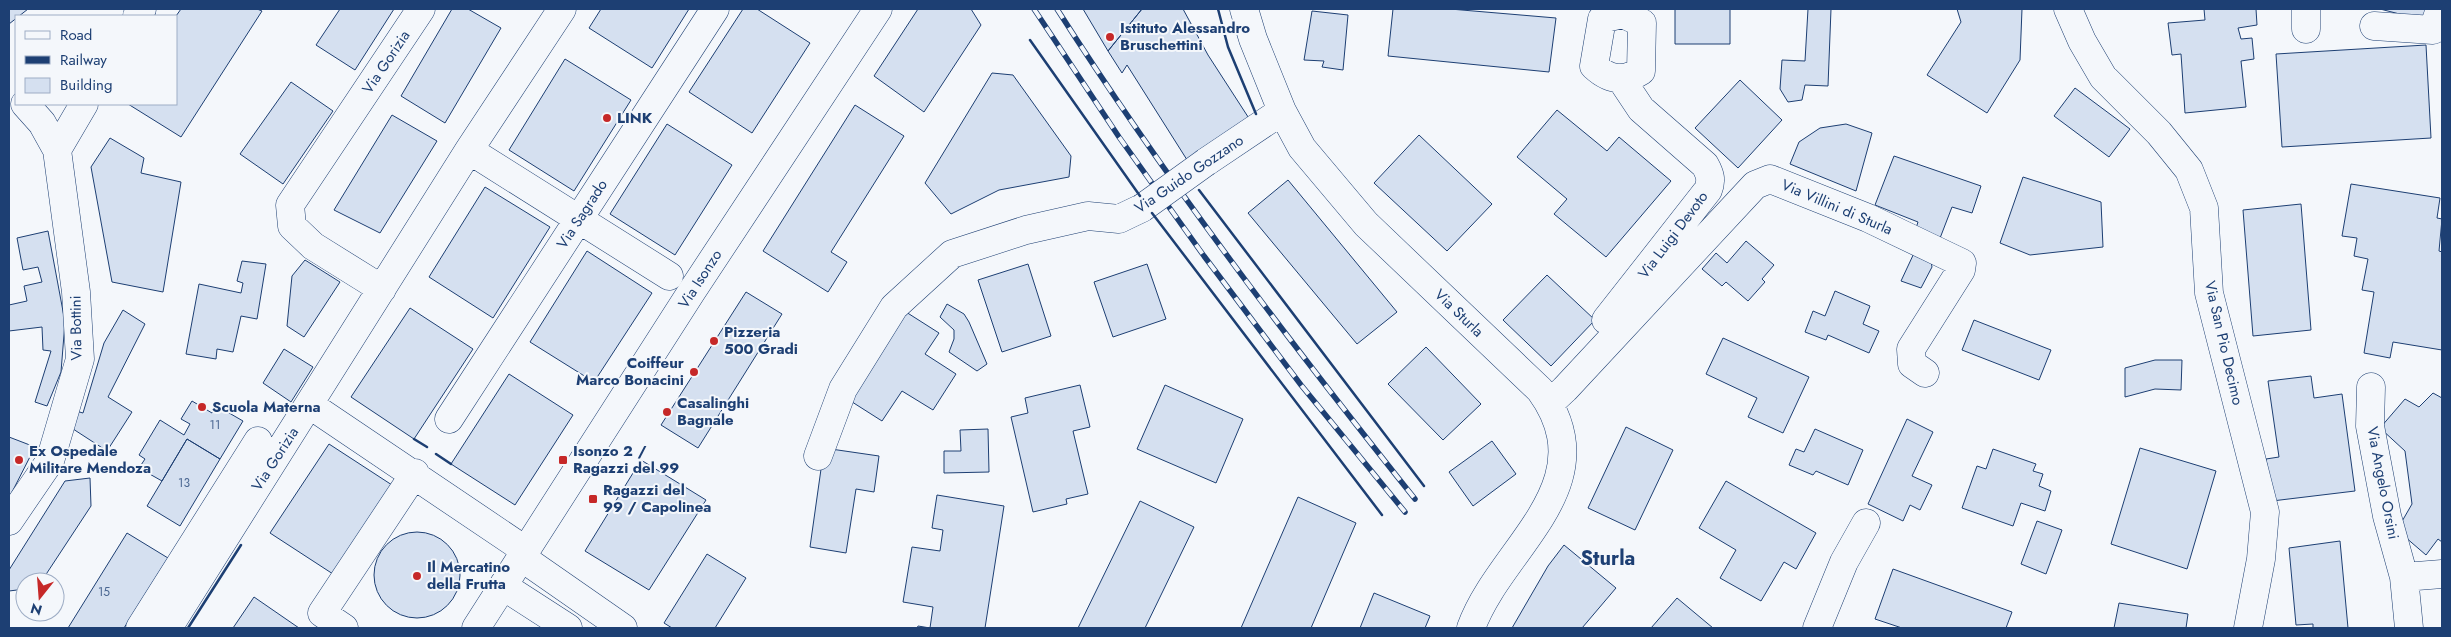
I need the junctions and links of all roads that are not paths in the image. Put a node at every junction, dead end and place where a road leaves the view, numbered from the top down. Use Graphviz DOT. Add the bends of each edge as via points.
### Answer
graph roads {
  1 [pos="421,9"];
  2 [pos="562,9"];
  3 [pos="715,9"];
  4 [pos="878,9"];
  5 [pos="1244,9"];
  6 [pos="2068,9"];
  7 [pos="2440,9"];
  8 [pos="2374,26"];
  9 [pos="1621,78"];
  10 [pos="26,105"];
  11 [pos="83,105"];
  12 [pos="1282,111"];
  13 [pos="57,150"];
  14 [pos="469,150"];
  15 [pos="578,220"];
  16 [pos="669,276"];
  17 [pos="382,289"];
  18 [pos="1925,374"];
  19 [pos="2371,387"];
  20 [pos="1545,397"];
  21 [pos="310,405"];
  22 [pos="449,419"];
  23 [pos="258,441"];
  24 [pos="818,456"];
  25 [pos="414,473"];
  26 [pos="9,521"];
  27 [pos="1866,523"];
  28 [pos="523,553"];
  29 [pos="2442,574"];
  30 [pos="2404,577"];
  31 [pos="503,586"];
  32 [pos="333,621"];
  33 [pos="140,628"];
  34 [pos="168,628"];
  35 [pos="476,628"];
  36 [pos="568,628"];
  37 [pos="623,628"];
  38 [pos="1471,628"];
  39 [pos="1817,628"];
  40 [pos="2248,628"];
  41 [pos="2409,628"];
  1 -- 17 [label="street, Via Gorizia" via="290,204 292,226 313,246"];
  2 -- 14 [label="street, Via Gorizia"];
  3 -- 15 [label="street, Via Sagrado"];
  4 -- 28 [label="street, Via Isonzo"];
  5 -- 12 [label="street, Via Sturla"];
  6 -- 40 [label="street, Via San Pio Decimo" via="2103,77 2189,170 2204,208 2209,293 2265,512 2262,559"];
  7 -- 8 [label="street" via="2433,30"];
  9 -- 20 [label="street, Via Luigi Devoto" via="1641,109 1704,165 1711,182 1619,305 1567,364"];
  10 -- 13 [label="street, Via Bottini" via="42,123"];
  11 -- 13 [label="street"];
  12 -- 20 [label="street, Via Sturla" via="1302,148 1366,224"];
  12 -- 24 [label="street, Via Guido Gozzano, bridge" via="1142,208 1119,219 1088,216 1026,230 952,254 894,307 843,389"];
  13 -- 26 [label="street, Via Bottini" via="76,292 80,359 50,461"];
  14 -- 15 [label="street"];
  14 -- 17 [label="street, Via Gorizia"];
  15 -- 16 [label="street"];
  15 -- 22 [label="street, Via Sagrado"];
  17 -- 21 [label="street, Via Gorizia"];
  18 -- 20 [label="street, Via Villini di Sturla" via="1912,364 1911,349 1961,270 1962,263 1868,218 1770,179 1755,185 1565,389"];
  19 -- 30 [label="street, Via Angelo Orsini" via="2370,426 2387,516"];
  20 -- 38 [label="street, Via Sturla" via="1558,423 1562,444 1555,490 1543,516 1503,572"];
  21 -- 25 [label="street"];
  21 -- 34 [label="street, Via Gorizia"];
  23 -- 33 [label="street"];
  25 -- 28 [label="street"];
  25 -- 32 [label="street"];
  27 -- 39 [label="street" via="1844,562"];
  28 -- 31 [label="street, Via Isonzo"];
  28 -- 37 [label="street"];
  29 -- 30 [label="street"];
  30 -- 41 [label="street, Via Angelo Orsini"];
  31 -- 35 [label="street, Via Isonzo"];
  31 -- 36 [label="street"];
}
